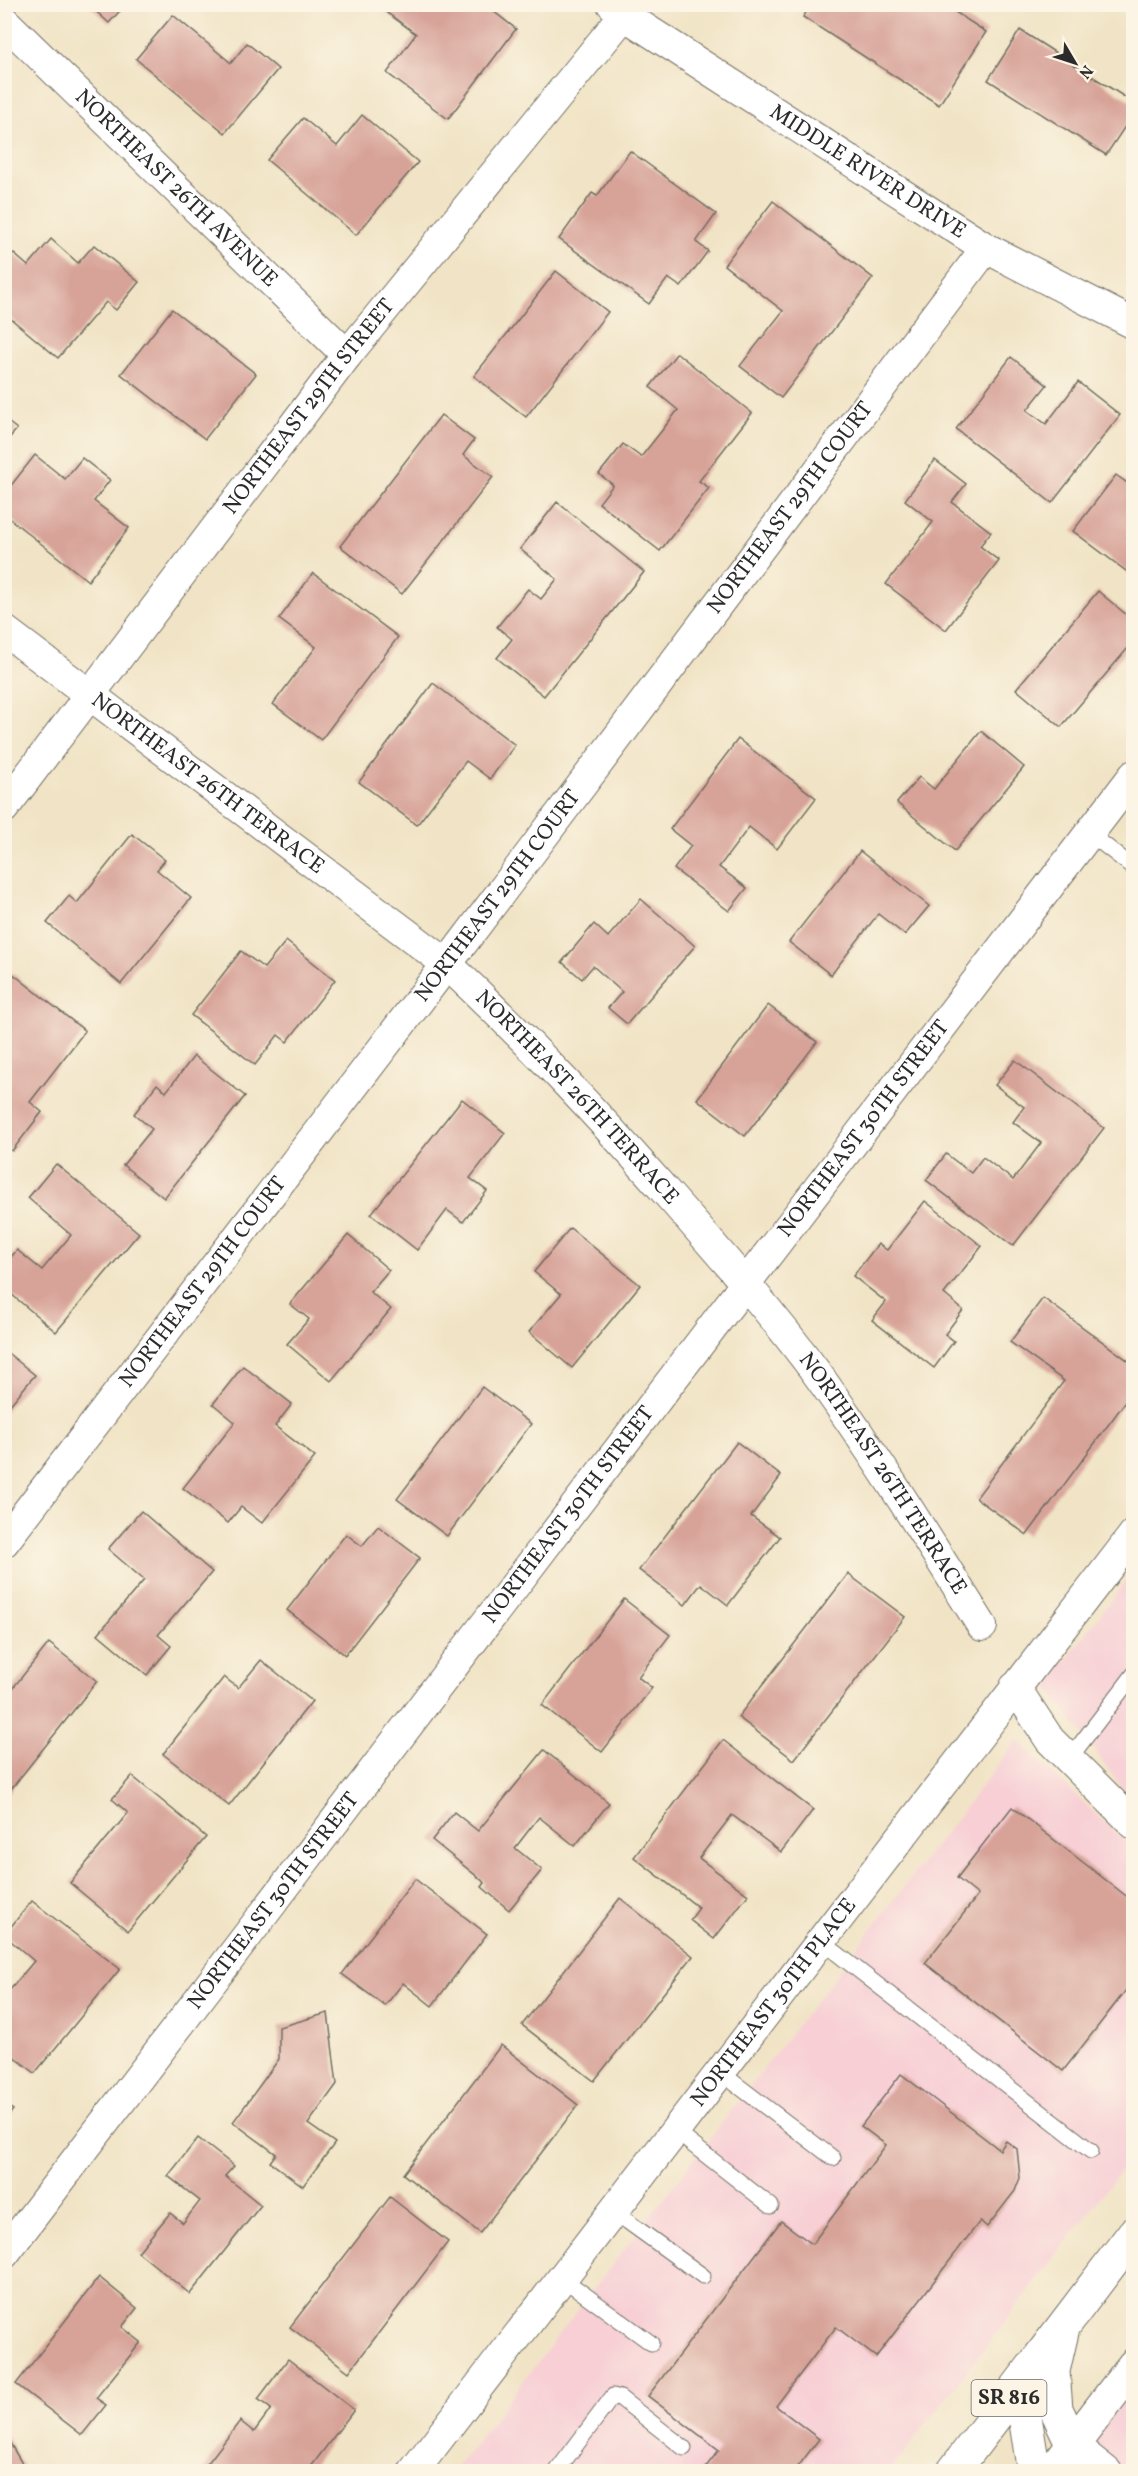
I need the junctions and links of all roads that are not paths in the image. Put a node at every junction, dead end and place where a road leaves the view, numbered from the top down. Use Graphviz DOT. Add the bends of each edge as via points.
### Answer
graph roads {
  1 [pos="618,10"];
  2 [pos="4,21"];
  3 [pos="986,248"];
  4 [pos="1134,324"];
  5 [pos="347,355"];
  6 [pos="4,630"];
  7 [pos="90,695"];
  8 [pos="1134,775"];
  9 [pos="4,808"];
  10 [pos="1089,833"];
  11 [pos="1134,868"];
  12 [pos="447,964"];
  13 [pos="746,1283"];
  14 [pos="1134,1534"];
  15 [pos="4,1542"];
  16 [pos="982,1626"];
  17 [pos="1134,1674"];
  18 [pos="1015,1687"];
  19 [pos="1069,1759"];
  20 [pos="1134,1824"];
  21 [pos="821,1941"];
  22 [pos="720,2072"];
  23 [pos="675,2131"];
  24 [pos="1091,2151"];
  25 [pos="833,2158"];
  26 [pos="771,2206"];
  27 [pos="613,2211"];
  28 [pos="1134,2233"];
  29 [pos="4,2254"];
  30 [pos="703,2276"];
  31 [pos="562,2278"];
  32 [pos="1063,2325"];
  33 [pos="651,2343"];
  34 [pos="1134,2365"];
  35 [pos="1011,2395"];
  36 [pos="1073,2445"];
  37 [pos="684,2448"];
  38 [pos="422,2468"];
  39 [pos="556,2472"];
  40 [pos="953,2472"];
  41 [pos="1034,2472"];
  42 [pos="1052,2472"];
  43 [pos="1107,2472"];
  1 -- 3 [label="street, MIDDLE RIVER DRIVE"];
  1 -- 5 [label="street, NORTHEAST 29TH STREET"];
  2 -- 5 [label="street, NORTHEAST 26TH AVENUE"];
  3 -- 4 [label="street, MIDDLE RIVER DRIVE"];
  3 -- 12 [label="street, NORTHEAST 29TH COURT"];
  5 -- 7 [label="street, NORTHEAST 29TH STREET"];
  6 -- 7 [label="street, NORTHEAST 26TH TERRACE"];
  7 -- 9 [label="street, NORTHEAST 29TH STREET"];
  7 -- 12 [label="street, NORTHEAST 26TH TERRACE"];
  8 -- 10 [label="street, NORTHEAST 30TH STREET"];
  10 -- 11 [label="lane"];
  10 -- 13 [label="street, NORTHEAST 30TH STREET"];
  12 -- 13 [label="street, NORTHEAST 26TH TERRACE" via="511,1023 598,1114"];
  12 -- 15 [label="street, NORTHEAST 29TH COURT"];
  13 -- 16 [label="street, NORTHEAST 26TH TERRACE" via="817,1374 885,1472"];
  13 -- 29 [label="street, NORTHEAST 30TH STREET"];
  14 -- 18 [label="street, NORTHEAST 30TH PLACE"];
  17 -- 19 [label="lane"];
  18 -- 19 [label="street" via="1050,1740"];
  18 -- 21 [label="street, NORTHEAST 30TH PLACE"];
  19 -- 20 [label="street"];
  21 -- 22 [label="street, NORTHEAST 30TH PLACE"];
  21 -- 24 [label="lane"];
  22 -- 23 [label="street, NORTHEAST 30TH PLACE"];
  22 -- 25 [label="lane"];
  23 -- 26 [label="lane"];
  23 -- 27 [label="street, NORTHEAST 30TH PLACE"];
  27 -- 30 [label="lane"];
  27 -- 31 [label="street, NORTHEAST 30TH PLACE"];
  28 -- 32 [label="main road, SR 816"];
  31 -- 33 [label="lane"];
  31 -- 38 [label="street, NORTHEAST 30TH PLACE"];
  32 -- 35 [label="main road, SR 816"];
  32 -- 36 [label="main road" via="1053,2371 1056,2409"];
  34 -- 36 [label="main road"];
  35 -- 40 [label="main road, SR 816"];
  35 -- 41 [label="main road" via="1025,2417"];
  36 -- 42 [label="main road"];
  36 -- 43 [label="street"];
  37 -- 39 [label="lane" via="621,2398 613,2396"];
}
